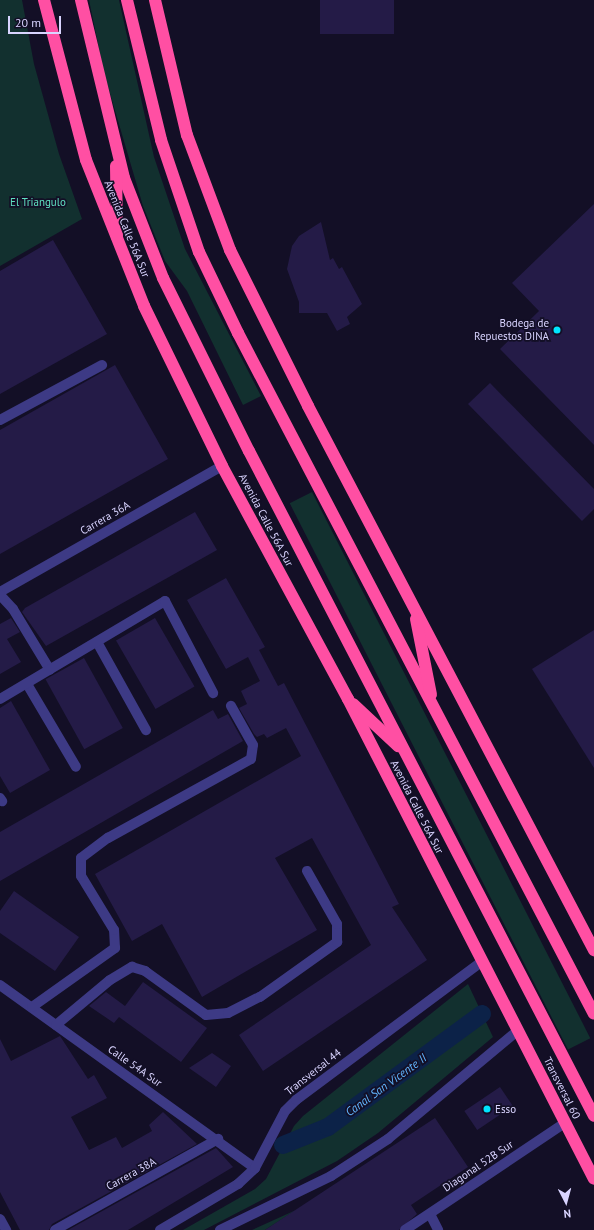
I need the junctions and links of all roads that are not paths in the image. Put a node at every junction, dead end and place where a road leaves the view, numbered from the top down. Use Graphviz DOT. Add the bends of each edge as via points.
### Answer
graph roads {
  1 [pos="44,0"];
  2 [pos="81,0"];
  3 [pos="127,0"];
  4 [pos="155,0"];
  5 [pos="116,146"];
  6 [pos="118,246"];
  7 [pos="102,366"];
  8 [pos="0,420"];
  9 [pos="222,466"];
  10 [pos="0,592"];
  11 [pos="0,595"];
  12 [pos="413,605"];
  13 [pos="97,642"];
  14 [pos="50,670"];
  15 [pos="26,684"];
  16 [pos="213,693"];
  17 [pos="0,699"];
  18 [pos="348,699"];
  19 [pos="231,706"];
  20 [pos="433,708"];
  21 [pos="146,730"];
  22 [pos="407,756"];
  23 [pos="76,767"];
  24 [pos="307,871"];
  25 [pos="594,950"];
  26 [pos="481,962"];
  27 [pos="0,985"];
  28 [pos="32,1008"];
  29 [pos="594,1014"];
  30 [pos="543,1018"];
  31 [pos="56,1025"];
  32 [pos="517,1031"];
  33 [pos="594,1116"];
  34 [pos="565,1123"];
  35 [pos="218,1139"];
  36 [pos="255,1168"];
  37 [pos="594,1179"];
  38 [pos="430,1214"];
  39 [pos="0,1219"];
  40 [pos="6,1230"];
  41 [pos="55,1230"];
  42 [pos="160,1230"];
  43 [pos="220,1230"];
  44 [pos="406,1230"];
  45 [pos="438,1230"];
  1 -- 6 [label="highway, Avenida Calle 56A Sur" via="86,160"];
  2 -- 5 [label="highway, Avenida Calle 56A Sur"];
  3 -- 20 [label="highway" via="165,155 199,252 238,333"];
  4 -- 12 [label="highway" via="187,135 216,218 308,406"];
  5 -- 6 [label="highway"];
  5 -- 22 [label="highway, Avenida Calle 56A Sur" via="140,226 163,278"];
  6 -- 9 [label="highway, Avenida Calle 56A Sur"];
  7 -- 8 [label="street"];
  9 -- 10 [label="street, Carrera 36A"];
  9 -- 18 [label="highway, Avenida Calle 56A Sur"];
  11 -- 14 [label="street" via="13,608"];
  12 -- 20 [label="highway"];
  12 -- 25 [label="highway"];
  13 -- 14 [label="street"];
  13 -- 16 [label="street" via="165,601"];
  13 -- 21 [label="street"];
  14 -- 15 [label="street"];
  15 -- 17 [label="street"];
  15 -- 23 [label="street"];
  18 -- 22 [label="highway"];
  18 -- 26 [label="highway, Avenida Calle 56A Sur"];
  19 -- 28 [label="street" via="253,745 251,759 108,838 81,858 81,876 114,930 116,948"];
  20 -- 29 [label="highway"];
  22 -- 30 [label="highway, Avenida Calle 56A Sur"];
  24 -- 31 [label="street" via="337,924 337,942 260,997 228,1013 206,1015 145,971 132,967 110,980"];
  26 -- 32 [label="highway, Avenida Calle 56A Sur"];
  26 -- 36 [label="street, Transversal 44" via="296,1100 286,1111"];
  27 -- 28 [label="street, Calle 54A Sur"];
  28 -- 31 [label="street, Calle 54A Sur"];
  30 -- 33 [label="highway, Transversal 60"];
  31 -- 35 [label="street, Calle 54A Sur"];
  32 -- 34 [label="highway, Transversal 60"];
  32 -- 43 [label="street" via="388,1139 331,1176"];
  34 -- 37 [label="highway, Transversal 60"];
  34 -- 38 [label="street, Diagonal 52B Sur"];
  35 -- 36 [label="street, Calle 54A Sur"];
  35 -- 41 [label="street, Carrera 38A"];
  36 -- 42 [label="street, Transversal 44" via="238,1184"];
  38 -- 44 [label="street, Diagonal 52B Sur"];
  38 -- 45 [label="street"];
  39 -- 40 [label="street"];
}
